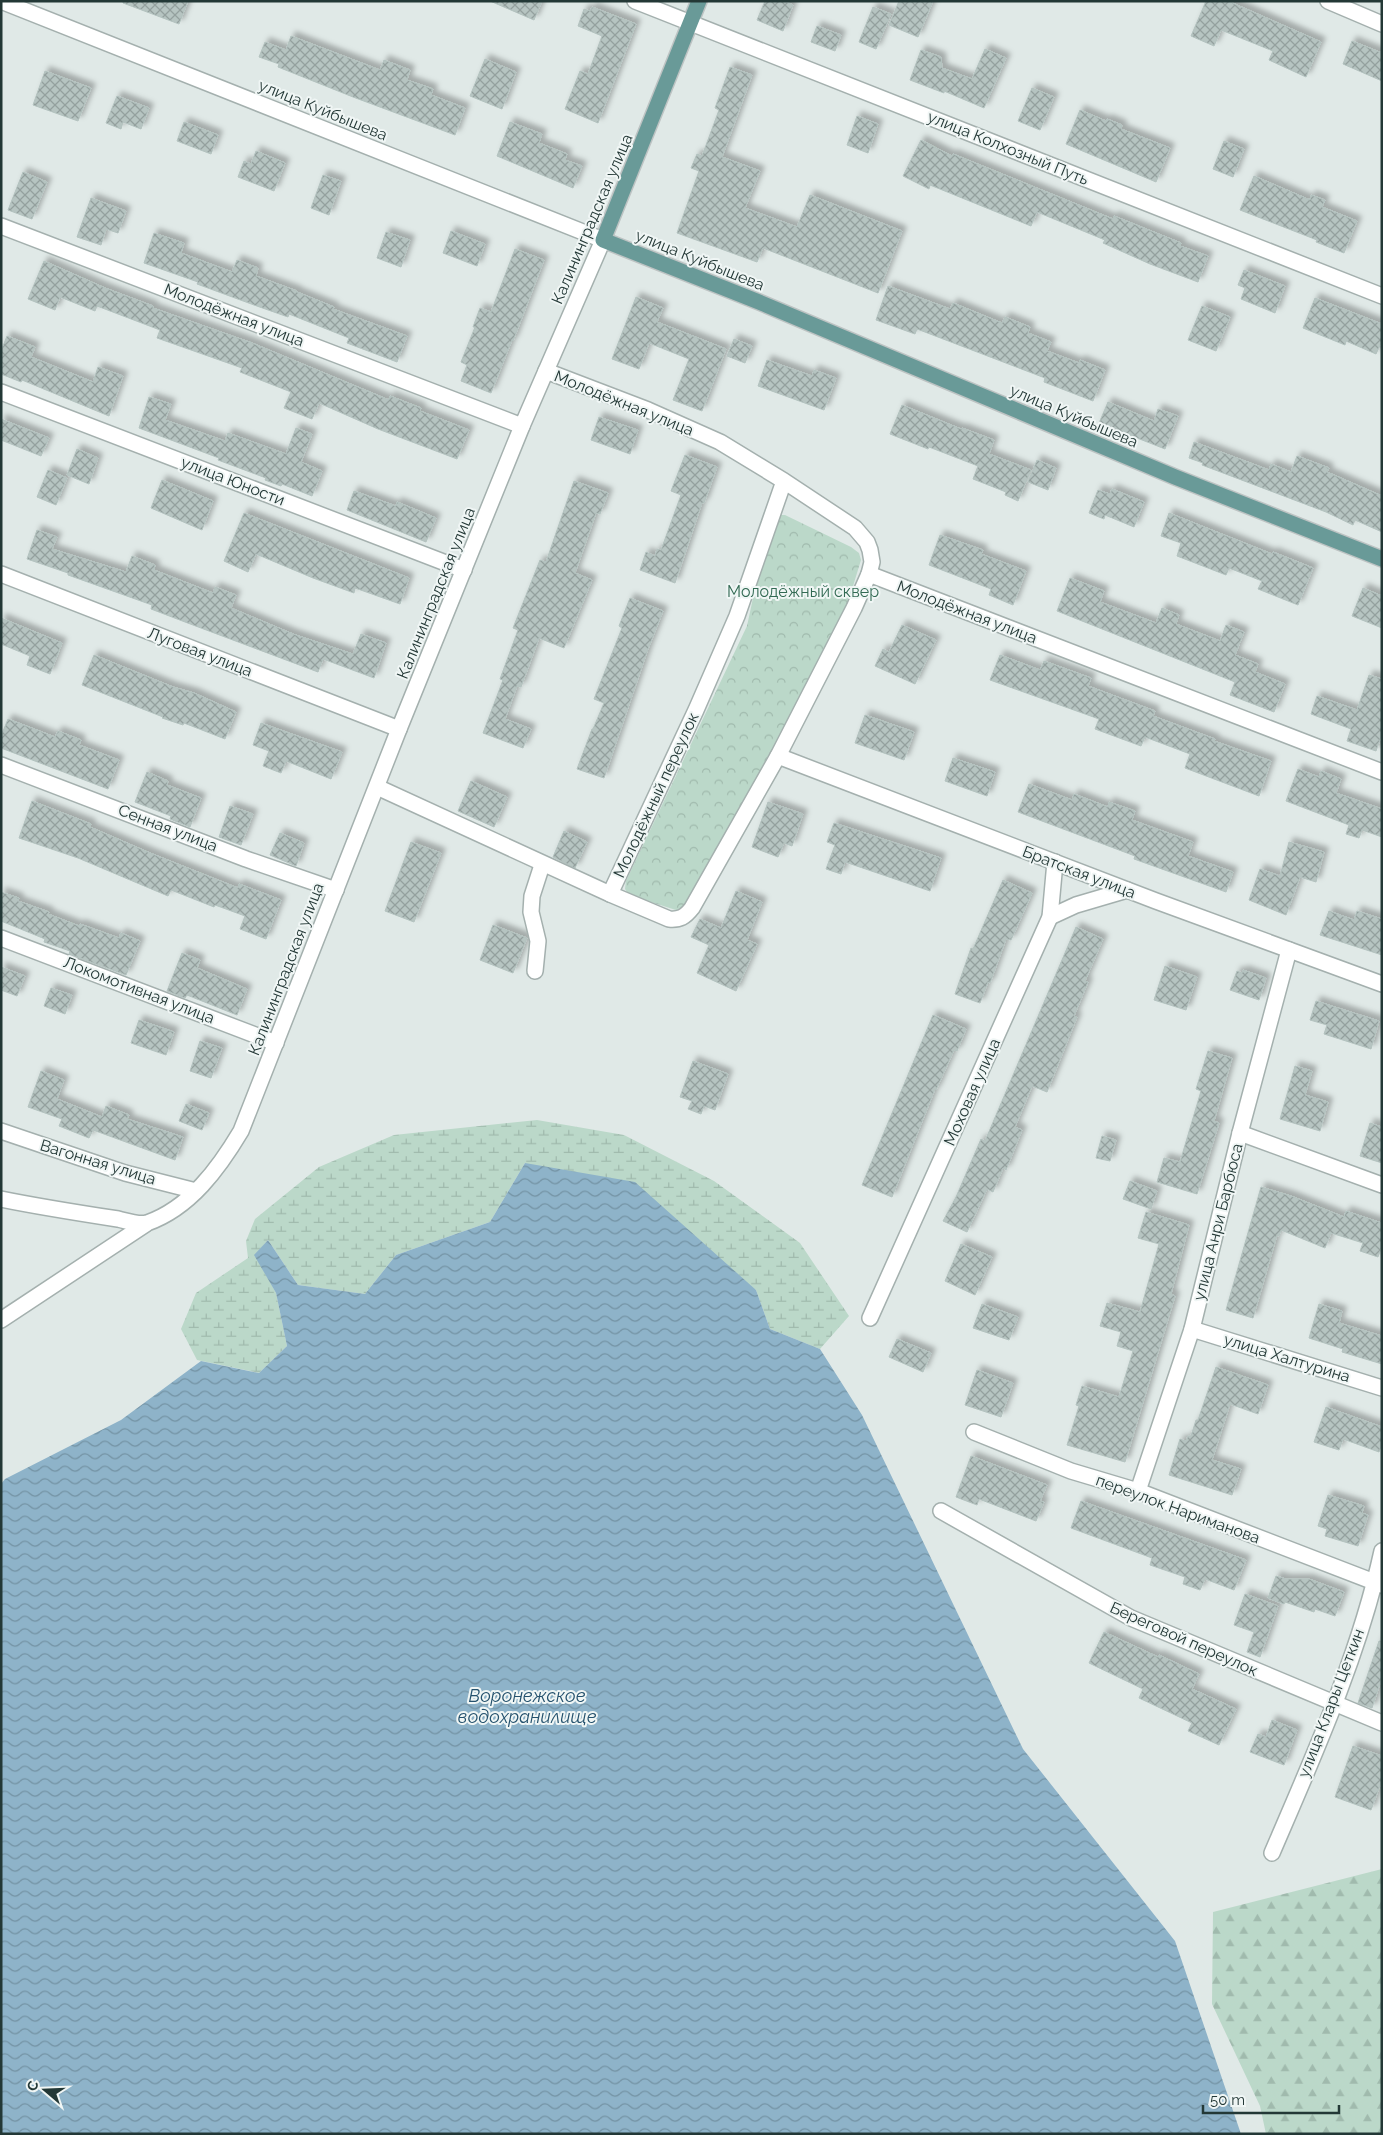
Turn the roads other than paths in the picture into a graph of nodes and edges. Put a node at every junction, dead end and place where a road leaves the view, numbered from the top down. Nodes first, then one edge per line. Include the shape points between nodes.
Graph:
1 (1, 1) edge
2 (635, 1) edge
3 (699, 1) edge
4 (1328, 1) edge
5 (690, 23) junction
6 (1382, 24) edge
7 (1, 226) edge
8 (603, 240) junction
9 (1382, 296) edge
10 (546, 371) junction
11 (1, 392) edge
12 (522, 426) junction
13 (784, 481) junction
14 (1382, 559) edge
15 (464, 570) junction
16 (1, 574) edge
17 (869, 574) junction
18 (399, 729) junction
19 (778, 756) junction
20 (1, 765) edge
21 (1382, 772) edge
22 (377, 787) junction
23 (1055, 862) junction
24 (542, 865) junction
25 (336, 890) junction
26 (1127, 890) junction
27 (610, 894) junction
28 (1050, 917) junction
29 (1, 938) edge
30 (1289, 950) junction
31 (535, 971) dead end
32 (1382, 984) edge
33 (276, 1043) junction
34 (1, 1131) edge
35 (1240, 1133) junction
36 (1382, 1185) edge
37 (196, 1191) junction
38 (1, 1199) edge
39 (146, 1224) junction
40 (870, 1318) dead end
41 (1, 1320) edge
42 (1192, 1329) junction
43 (1382, 1388) edge
44 (974, 1432) dead end
45 (1138, 1492) junction
46 (940, 1511) dead end
47 (1382, 1551) edge
48 (1378, 1584) edge
49 (1335, 1704) junction
50 (1382, 1723) edge
51 (1272, 1853) dead end

1 - 8 street, улица Куйбышева
2 - 5 street, улица Колхозный Путь
3 - 5 main road, Калининградская улица
4 - 6 street
5 - 8 main road, Калининградская улица
5 - 9 street, улица Колхозный Путь
7 - 12 street, Молодёжная улица
8 - 10 street, Калининградская улица
8 - 14 main road, улица Куйбышева via 1175,477
10 - 12 street, Калининградская улица
10 - 13 street, Молодёжная улица via 720,442
11 - 15 street, улица Юности
12 - 15 street, Калининградская улица
13 - 17 street, Молодёжная улица via 855,528 870,550
13 - 27 street, Молодёжный переулок via 736,616
15 - 18 street, Калининградская улица
16 - 18 street, Луговая улица
17 - 19 street, Молодёжный переулок
17 - 21 street, Молодёжная улица
18 - 22 street, Калининградская улица
19 - 23 street, Братская улица
19 - 27 street, Молодёжный переулок via 686,916 668,919
20 - 25 street, Сенная улица
22 - 24 street
22 - 25 street, Калининградская улица
23 - 26 street, Братская улица
23 - 28 street, Моховая улица
24 - 27 street
24 - 31 street via 532,896 538,941
25 - 33 street, Калининградская улица
26 - 28 street via 1076,905
26 - 30 street, Братская улица
28 - 40 street, Моховая улица
29 - 33 street, Локомотивная улица
30 - 32 street, Братская улица
30 - 35 street, улица Анри Барбюса
33 - 37 street, Калининградская улица via 241,1131 224,1160
34 - 37 street, Вагонная улица via 125,1173
35 - 36 street
35 - 42 street, улица Анри Барбюса
37 - 39 street, Калининградская улица via 176,1208
38 - 39 street
39 - 41 street, Калининградская улица
42 - 43 street, улица Халтурина
42 - 45 street, улица Анри Барбюса
44 - 45 street, переулок Нариманова via 1071,1471
45 - 48 street, переулок Нариманова
46 - 49 street, Береговой переулок via 1131,1618
47 - 48 street, улица Клары Цеткин
48 - 49 street, улица Клары Цеткин
49 - 50 street, Береговой переулок
49 - 51 street, улица Клары Цеткин

